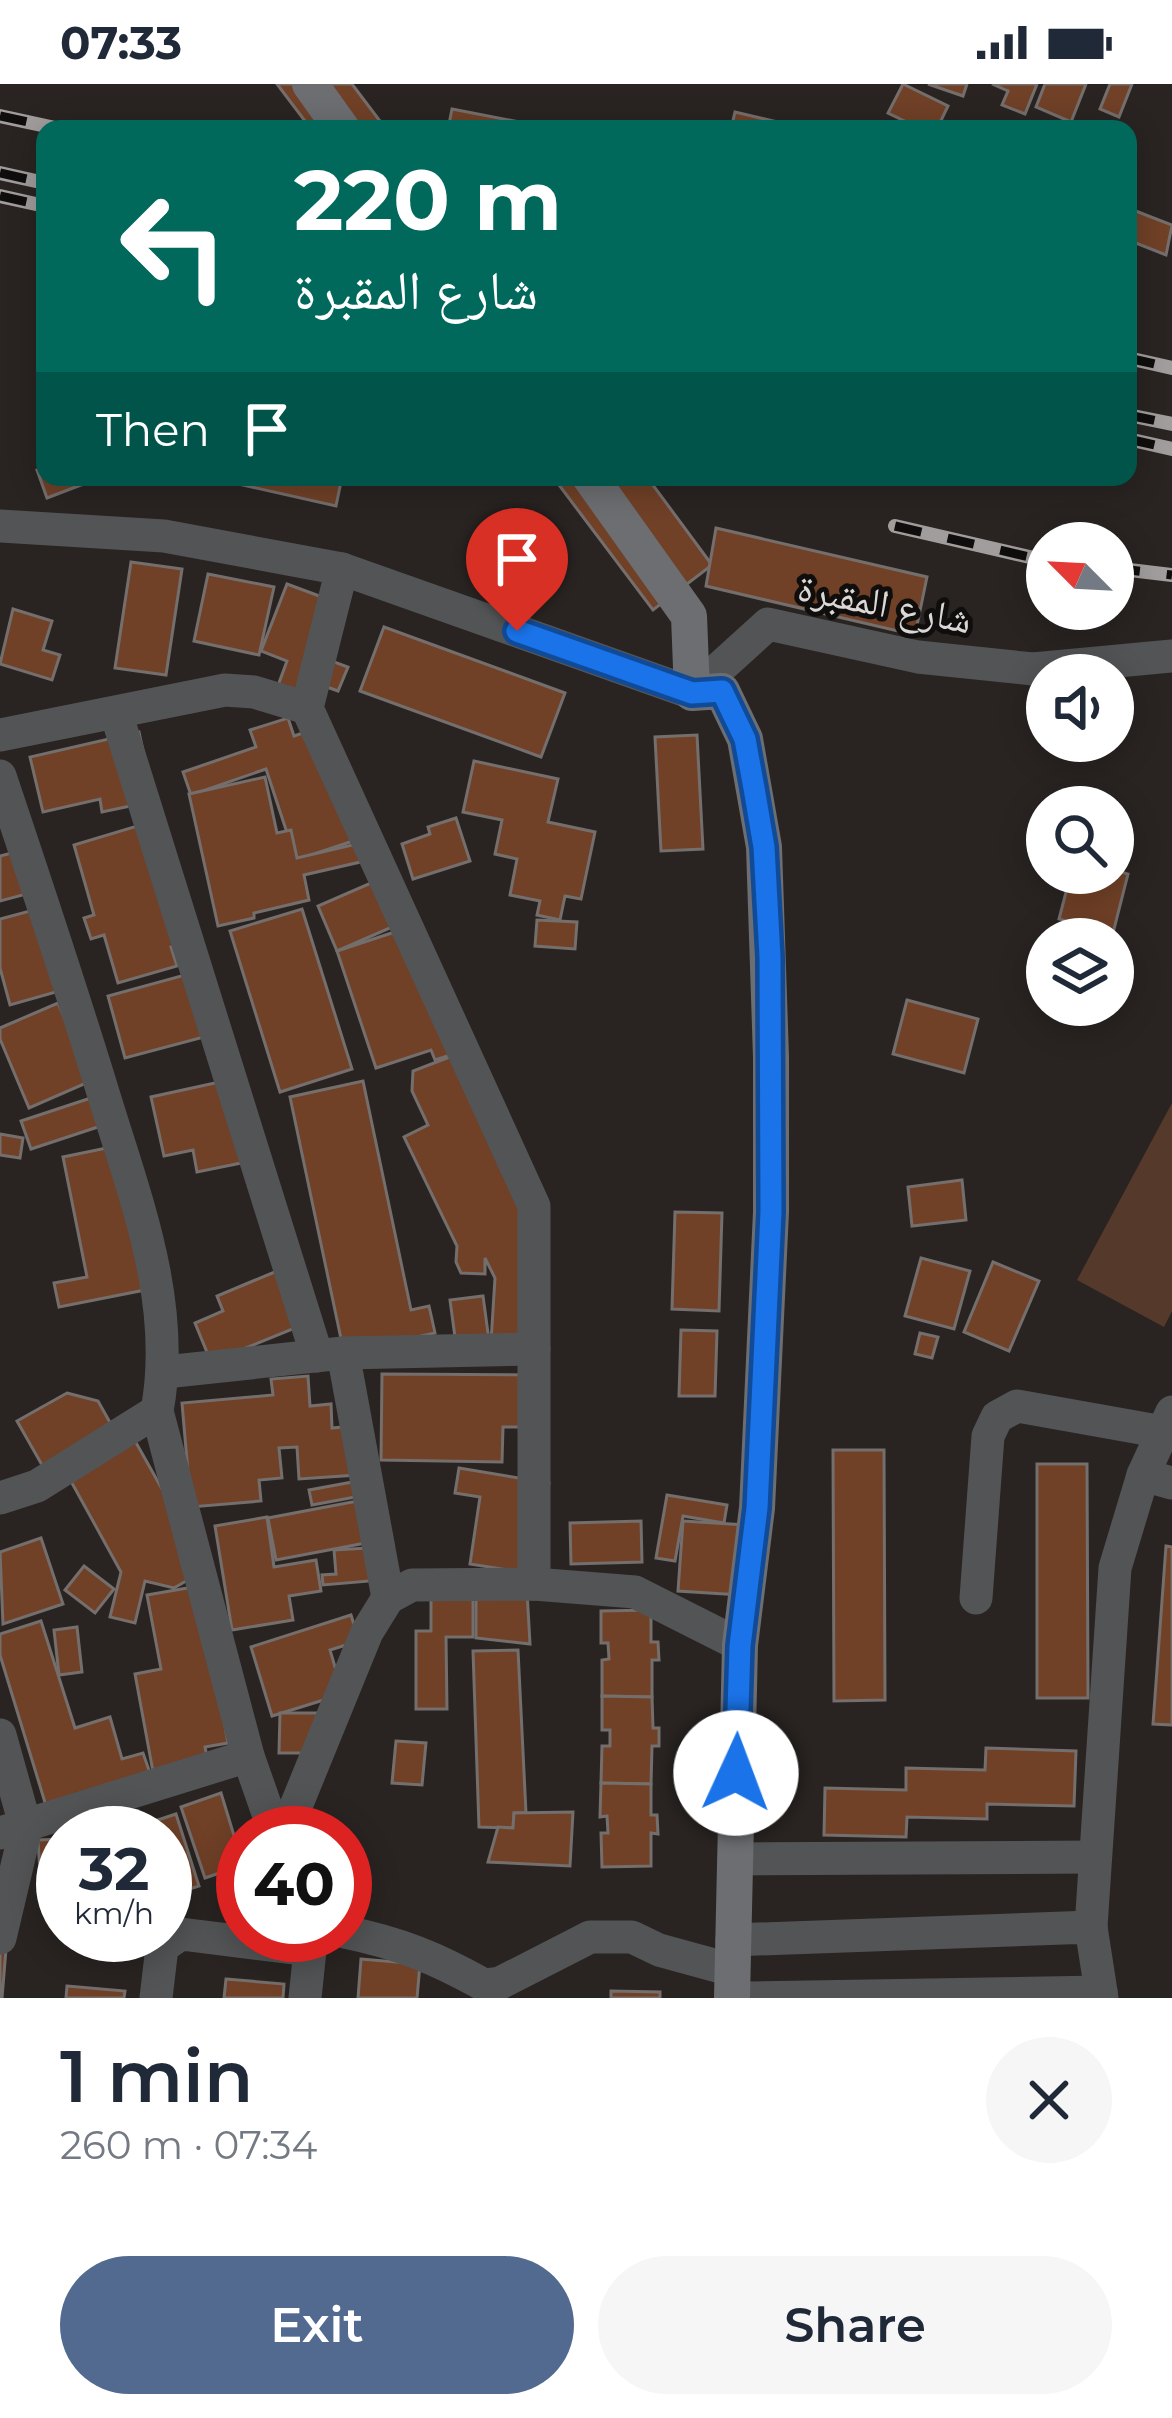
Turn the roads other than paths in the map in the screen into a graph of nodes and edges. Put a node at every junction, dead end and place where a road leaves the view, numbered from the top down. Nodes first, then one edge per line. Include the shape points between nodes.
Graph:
1 (310, 84) edge
2 (336, 120) edge
3 (596, 486) edge
4 (0, 526) edge
5 (342, 569) junction
6 (1172, 656) edge
7 (692, 693) junction
8 (308, 708) junction
9 (116, 712) junction
10 (0, 735) edge
11 (0, 776) edge
12 (534, 1348) junction
13 (330, 1354) junction
14 (164, 1372) junction
15 (157, 1411) junction
16 (1168, 1422) edge
17 (1158, 1479) edge
18 (0, 1498) edge
19 (534, 1584) junction
20 (388, 1598) junction
21 (976, 1598) dead end
22 (740, 1646) junction
23 (0, 1735) edge
24 (248, 1756) junction
25 (266, 1806) edge
26 (296, 1806) edge
27 (13, 1831) edge
28 (1095, 1857) junction
29 (734, 1858) junction
30 (1090, 1927) junction
31 (216, 1936) edge
32 (0, 1938) edge
33 (372, 1938) edge
34 (306, 1962) edge
35 (736, 1977) edge
36 (1101, 1995) edge
37 (155, 1998) edge
38 (305, 1998) edge

1 - 2 street
3 - 7 street via 689,616
4 - 5 street via 164,536
5 - 7 street
5 - 8 street
6 - 7 street, شارع المقبرة via 1033,669 918,657 768,623
7 - 22 street via 722,691 745,739 764,847 770,957 771,1212 757,1508
8 - 9 street via 225,691
8 - 12 street via 534,1206
9 - 10 street
9 - 13 street
11 - 14 street via 140,1216 163,1314
12 - 13 street
12 - 19 street
13 - 14 street
13 - 20 street
14 - 15 street
15 - 18 street via 37,1486
15 - 24 street
16 - 17 street
16 - 21 street via 1017,1406 997,1417 988,1436
17 - 28 street via 1115,1568
19 - 20 street via 412,1585
19 - 22 street via 635,1592
20 - 26 street
22 - 29 street
23 - 27 street
24 - 25 street
24 - 27 street
27 - 32 street
28 - 29 street
28 - 30 street
29 - 35 street
30 - 35 street
30 - 36 street
31 - 37 street via 181,1934 162,1947
33 - 35 street via 484,1985 590,1936 632,1936
34 - 38 street
35 - 36 street

